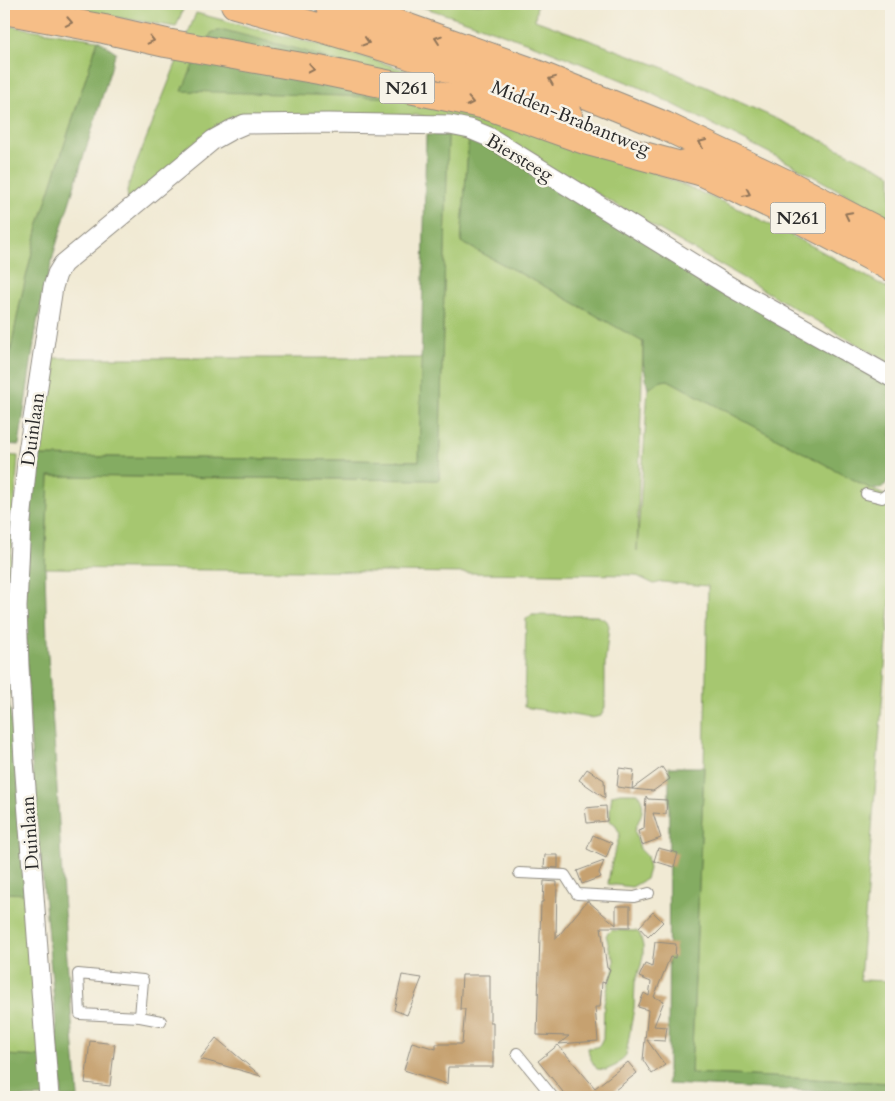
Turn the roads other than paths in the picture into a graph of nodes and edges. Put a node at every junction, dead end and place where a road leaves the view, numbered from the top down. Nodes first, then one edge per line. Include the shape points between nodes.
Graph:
1 (235, 4) edge
2 (329, 4) edge
3 (4, 10) edge
4 (703, 172) junction
5 (125, 212) joint
6 (891, 238) edge
7 (891, 267) edge
8 (891, 378) edge
9 (891, 491) edge
10 (866, 494) dead end
11 (518, 873) dead end
12 (649, 892) dead end
13 (140, 1017) junction
14 (161, 1021) dead end
15 (517, 1053) dead end
16 (49, 1097) edge
17 (553, 1097) edge

1 -> 4 highway, Midden-Brabantweg / N261 via 475,78
6 -> 2 highway, Midden-Brabantweg / N261 via 793,187 657,123 526,70 397,24
3 -> 4 highway, N261 via 486,105 588,141
4 -> 7 highway, Midden-Brabantweg / N261
5 - 8 street, Biersteeg via 213,140 245,124 430,124 470,129 489,137 729,286
5 - 16 street, Duinlaan via 63,264 57,274 28,452 21,522 17,607 19,666
9 - 10 lane via 882,498
11 - 12 lane via 565,875 577,894 634,897
13 - 13 lane via 143,980 78,974 80,1014
13 - 14 lane
15 - 17 lane

